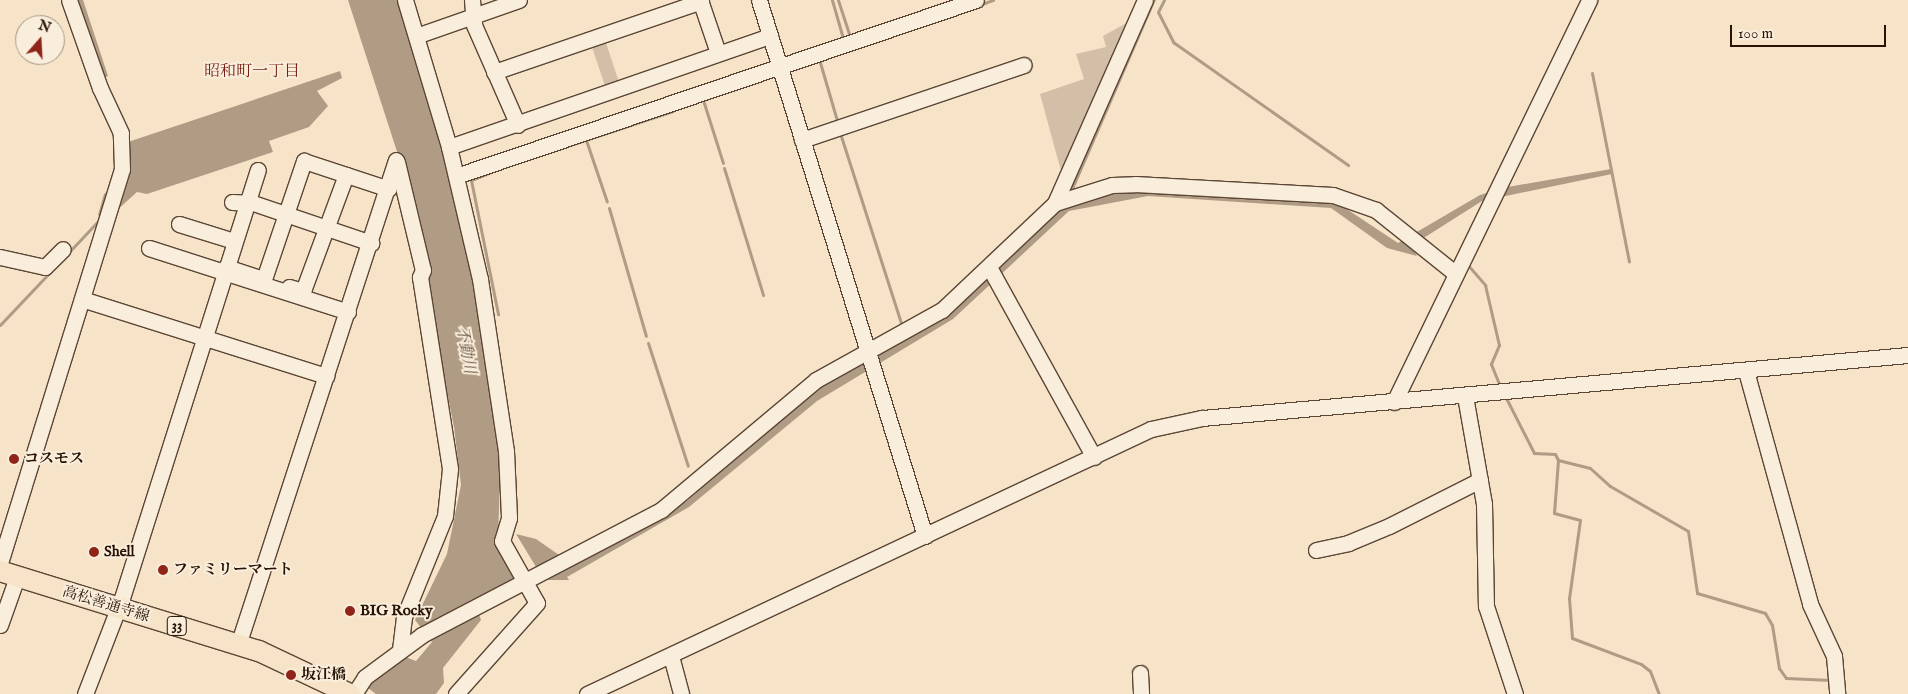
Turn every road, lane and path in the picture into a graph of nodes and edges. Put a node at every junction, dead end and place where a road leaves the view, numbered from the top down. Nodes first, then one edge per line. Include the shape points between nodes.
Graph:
1 (69, 0) edge
2 (405, 0) edge
3 (519, 0) edge
4 (700, 0) edge
5 (759, 0) edge
6 (976, 0) edge
7 (1145, 0) edge
8 (1589, 0) edge
9 (473, 8) edge
10 (416, 36) junction
11 (770, 36) junction
12 (718, 53) junction
13 (1024, 65) dead end
14 (780, 68) junction
15 (494, 72) junction
16 (518, 125) junction
17 (802, 140) junction
18 (449, 147) junction
19 (258, 170) dead end
20 (346, 175) junction
21 (456, 176) junction
22 (389, 189) junction
23 (1062, 201) junction
24 (239, 203) junction
25 (286, 214) junction
26 (179, 224) dead end
27 (327, 228) junction
28 (234, 241) junction
29 (371, 242) junction
30 (149, 248) dead end
31 (63, 249) dead end
32 (0, 257) edge
33 (225, 270) junction
34 (994, 272) junction
35 (1456, 274) junction
36 (264, 279) junction
37 (85, 300) junction
38 (348, 312) junction
39 (203, 337) junction
40 (1908, 355) edge
41 (869, 361) junction
42 (1746, 371) junction
43 (326, 376) junction
44 (1465, 396) junction
45 (1394, 402) junction
46 (1094, 457) junction
47 (1480, 480) junction
48 (925, 536) junction
49 (1316, 550) dead end
50 (0, 563) edge
51 (8, 574) edge
52 (530, 582) junction
53 (118, 608) junction
54 (0, 625) edge
55 (238, 646) junction
56 (400, 650) junction
57 (671, 656) junction
58 (1140, 673) dead end
59 (85, 694) edge
60 (350, 694) edge
61 (354, 694) edge
62 (456, 694) edge
63 (587, 694) edge
64 (680, 694) edge
65 (1141, 694) edge
66 (1515, 694) edge
67 (1837, 694) edge

1 - 37 street via 100,88 121,133 119,185
2 - 10 street
3 - 9 street
4 - 12 street
4 - 15 street
5 - 11 street
6 - 14 street
7 - 23 street
8 - 35 street
9 - 10 street
9 - 15 street
10 - 18 street
11 - 12 street
11 - 14 street
12 - 16 street
13 - 17 street
14 - 17 street
14 - 21 street
15 - 16 street
16 - 18 street
17 - 41 street
18 - 21 street
19 - 24 street
20 - 22 street
20 - 25 street via 304,161
20 - 27 street
21 - 52 street via 480,280 506,451 508,518 502,541
22 - 29 street
22 - 56 street via 396,160 423,270 420,277 450,469 445,516 404,617
23 - 34 street
23 - 35 street via 1136,184 1333,195 1376,210
24 - 25 street
24 - 28 street
25 - 27 street
25 - 36 street
26 - 28 street
27 - 29 street
27 - 36 street via 303,291
28 - 33 street
29 - 38 street
30 - 33 street
31 - 32 street via 45,267
33 - 36 street
33 - 38 street
33 - 39 street
34 - 41 street
34 - 46 street via 1040,366
35 - 45 street
37 - 39 street
37 - 50 street
38 - 43 street
39 - 43 street
39 - 53 street
40 - 42 street
41 - 48 street
41 - 52 street via 791,398 682,496
42 - 44 street
42 - 67 street via 1810,604 1834,656
43 - 55 street
44 - 45 street
44 - 47 street
45 - 46 street via 1202,418 1151,429
46 - 48 street
47 - 49 street via 1389,526 1348,543
47 - 66 street via 1486,606
48 - 57 street
51 - 53 main road, 高松善通寺線 / 33
51 - 54 street
52 - 56 street via 422,635
52 - 62 street via 537,603
53 - 55 main road, 高松善通寺線 / 33
53 - 59 street
55 - 60 main road, 高松善通寺線 / 33 via 293,665
56 - 61 street via 365,677
57 - 63 street
57 - 64 street
58 - 65 street

